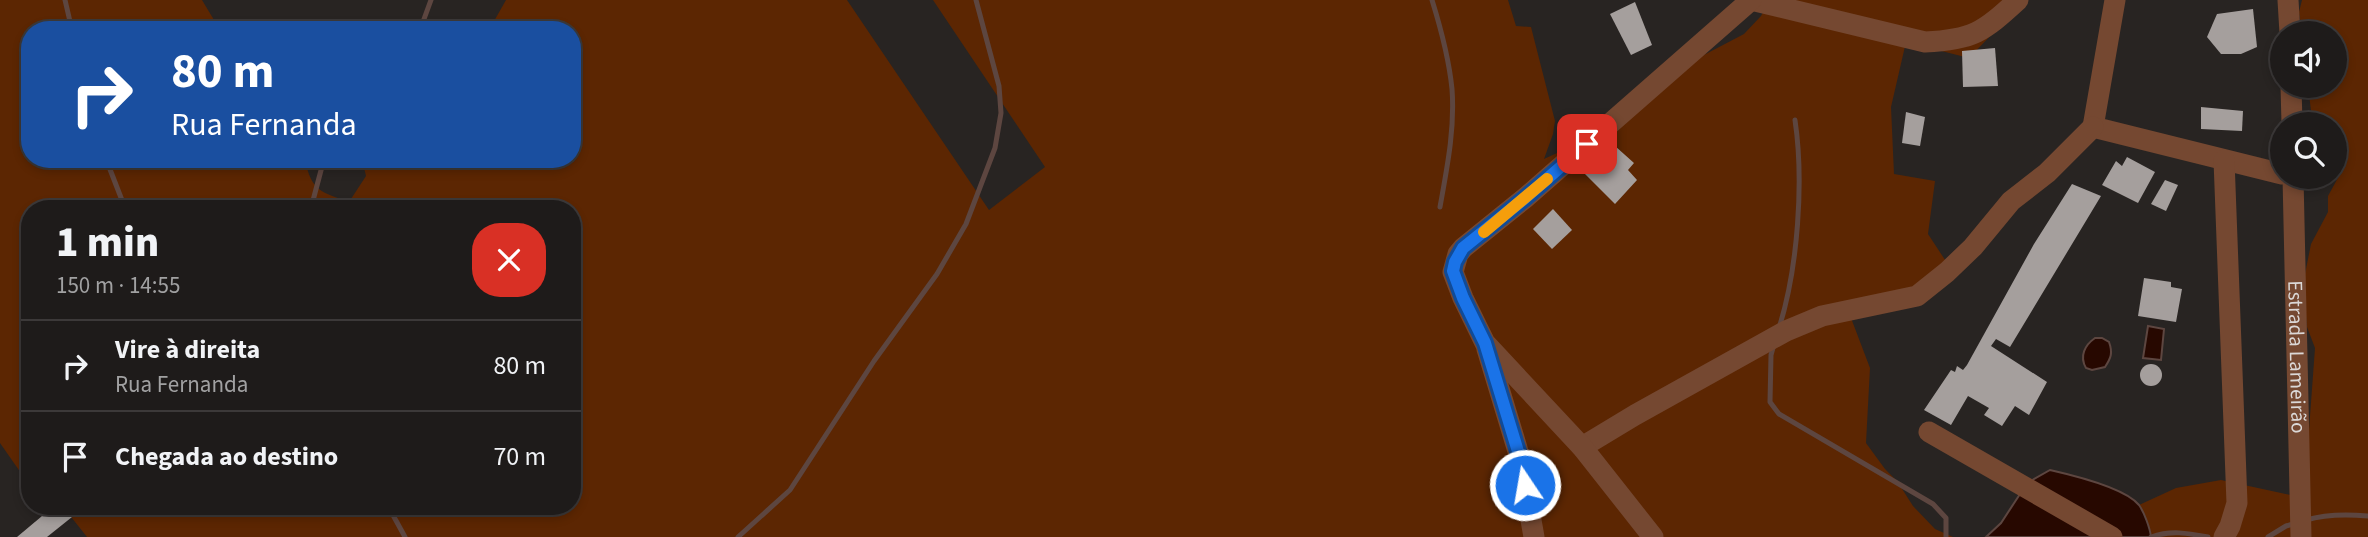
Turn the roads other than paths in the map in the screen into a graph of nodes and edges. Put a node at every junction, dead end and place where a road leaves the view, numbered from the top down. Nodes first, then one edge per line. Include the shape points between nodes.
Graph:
1 (1751, 0) edge
2 (2018, 0) edge
3 (2115, 0) edge
4 (2288, 0) edge
5 (2289, 21) edge
6 (2093, 127) junction
7 (2224, 160) junction
8 (2270, 171) edge
9 (2293, 189) edge
10 (1485, 343) junction
11 (1929, 432) dead end
12 (1582, 447) junction
13 (1534, 537) edge
14 (1653, 537) edge
15 (2112, 537) edge
16 (2224, 537) edge
17 (2301, 537) edge

1 - 2 street via 1925,42 1977,34
1 - 10 street via 1463,248 1453,271
3 - 6 street
4 - 5 street
6 - 7 street
6 - 12 street via 1917,296 1822,316 1786,331
7 - 8 street
7 - 16 street via 2237,503
9 - 17 street, Estrada Lameirão
10 - 12 street
10 - 13 street via 1520,458
11 - 15 street
12 - 14 street

